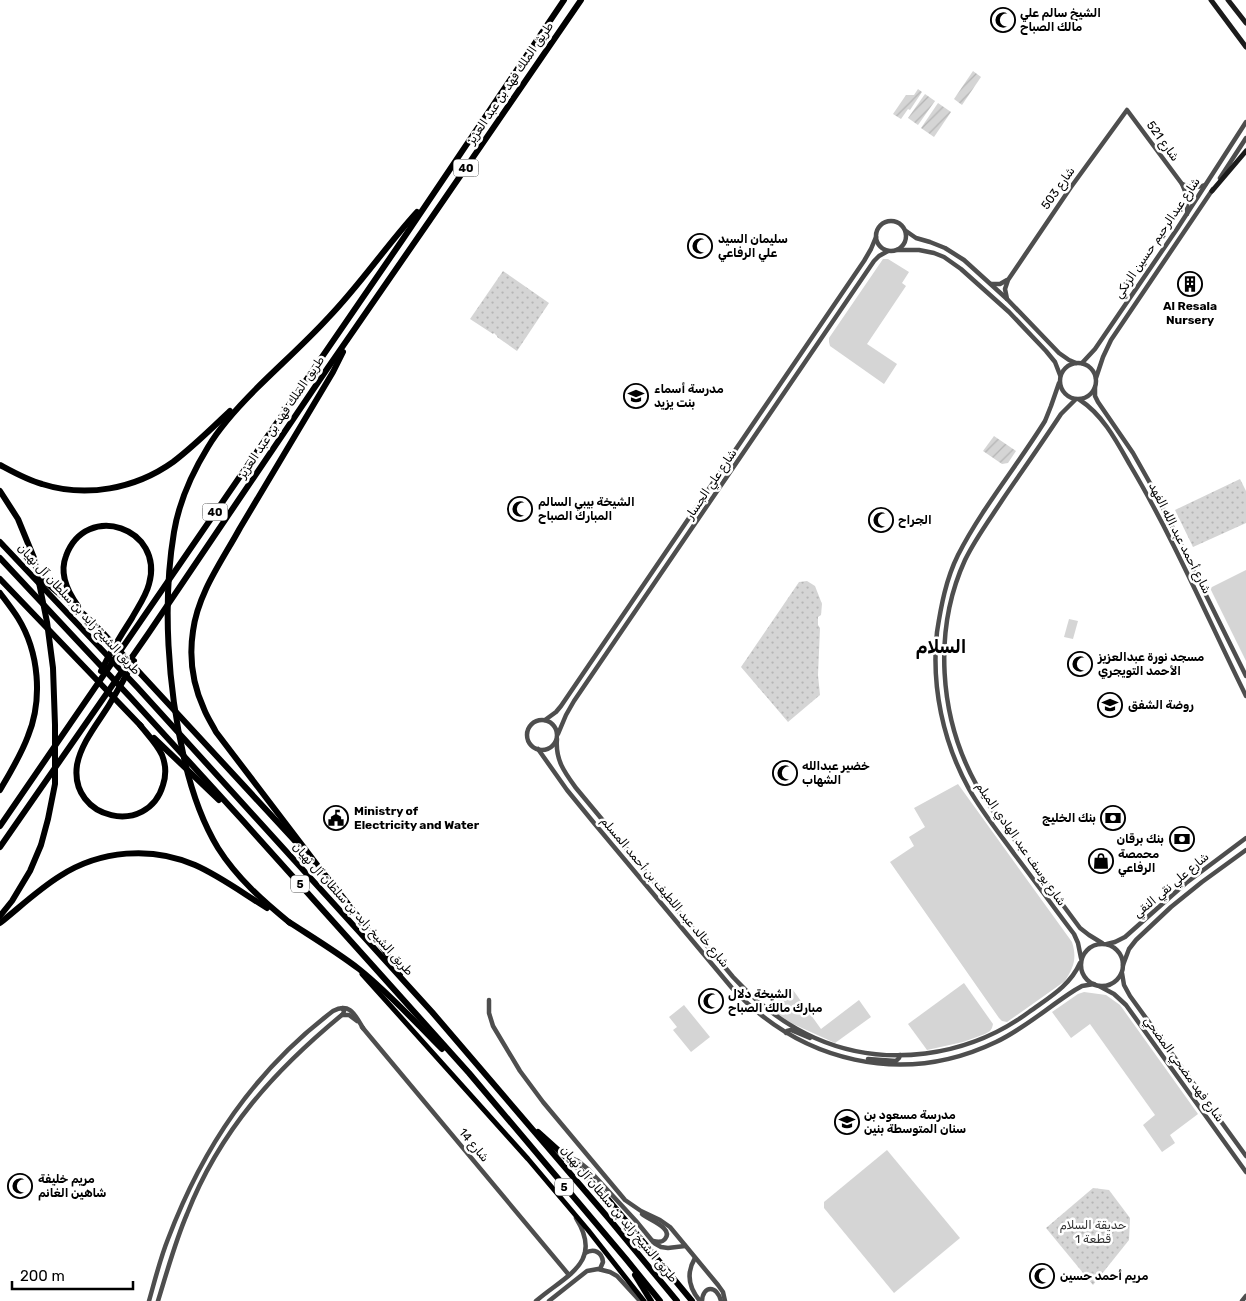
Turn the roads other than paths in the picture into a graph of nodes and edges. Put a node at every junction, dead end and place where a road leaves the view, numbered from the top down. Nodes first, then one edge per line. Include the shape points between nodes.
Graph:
1 (564, 0) edge
2 (581, 0) edge
3 (1211, 0) edge
4 (1228, 0) edge
5 (1238, 12) junction
6 (1246, 17) edge
7 (1246, 23) edge
8 (1246, 47) edge
9 (1127, 110) joint
10 (1246, 122) edge
11 (1246, 138) edge
12 (1246, 151) edge
13 (1182, 184) junction
14 (1206, 184) junction
15 (1212, 190) junction
16 (430, 198) junction
17 (1187, 214) junction
18 (906, 231) junction
19 (876, 237) junction
20 (897, 250) junction
21 (888, 251) junction
22 (1008, 280) junction
23 (991, 284) junction
24 (1007, 299) junction
25 (1117, 315) junction
26 (1124, 320) junction
27 (351, 335) junction
28 (1079, 363) junction
29 (278, 368) junction
30 (790, 370) junction
31 (797, 375) junction
32 (1060, 375) junction
33 (1096, 378) junction
34 (1059, 383) junction
35 (779, 386) junction
36 (1095, 387) junction
37 (786, 391) junction
38 (1078, 400) junction
39 (0, 465) edge
40 (0, 491) edge
41 (3, 544) edge
42 (672, 544) junction
43 (678, 549) junction
44 (667, 550) junction
45 (958, 555) junction
46 (674, 556) junction
47 (0, 558) edge
48 (966, 559) junction
49 (955, 562) junction
50 (963, 566) junction
51 (0, 579) edge
52 (0, 593) edge
53 (1209, 599) junction
54 (1201, 603) junction
55 (1212, 607) junction
56 (1205, 610) junction
57 (87, 616) junction
58 (148, 634) junction
59 (582, 675) junction
60 (1246, 676) edge
61 (588, 681) junction
62 (89, 695) junction
63 (1246, 696) edge
64 (545, 720) junction
65 (140, 724) junction
66 (557, 737) junction
67 (538, 749) junction
68 (951, 750) junction
69 (566, 774) junction
70 (559, 778) junction
71 (976, 784) junction
72 (0, 790) edge
73 (980, 791) junction
74 (972, 794) junction
75 (244, 822) junction
76 (0, 826) edge
77 (1246, 838) edge
78 (0, 847) edge
79 (1246, 850) edge
80 (318, 866) junction
81 (656, 884) junction
82 (649, 889) junction
83 (662, 891) junction
84 (655, 896) junction
85 (0, 916) edge
86 (1143, 920) junction
87 (0, 923) edge
88 (290, 923) junction
89 (1148, 928) junction
90 (1104, 943) junction
91 (1081, 960) junction
92 (1124, 965) junction
93 (359, 970) junction
94 (1122, 973) junction
95 (1096, 985) junction
96 (408, 986) junction
97 (1052, 995) junction
98 (489, 1000) dead end
99 (1057, 1002) junction
100 (342, 1008) junction
101 (1140, 1010) junction
102 (1132, 1014) junction
103 (341, 1016) junction
104 (363, 1028) junction
105 (310, 1030) junction
106 (786, 1033) junction
107 (316, 1036) junction
108 (816, 1039) junction
109 (900, 1056) junction
110 (852, 1059) junction
111 (468, 1073) junction
112 (524, 1119) junction
113 (221, 1131) junction
114 (228, 1136) junction
115 (565, 1156) junction
116 (1246, 1156) edge
117 (204, 1159) junction
118 (211, 1164) junction
119 (1246, 1172) edge
120 (635, 1208) junction
121 (570, 1209) junction
122 (652, 1241) junction
123 (685, 1246) junction
124 (585, 1253) junction
125 (695, 1258) junction
126 (626, 1259) junction
127 (600, 1269) junction
128 (569, 1274) junction
129 (1246, 1296) edge
130 (149, 1301) edge
131 (158, 1301) edge
132 (536, 1301) edge
133 (549, 1301) edge
134 (642, 1301) edge
135 (651, 1301) edge
136 (660, 1301) edge
137 (676, 1301) edge
138 (692, 1301) edge
139 (701, 1301) edge
140 (721, 1301) edge
141 (725, 1301) edge
142 (1242, 1301) edge

1 - 16 highway, طريق الملك فهد بن عبد العزيز / 40
2 - 27 highway, طريق الملك فهد بن عبد العزيز / 40
3 - 8 main road
4 - 5 main road
5 - 6 main road
5 - 7 main road
9 - 13 street, شارع 521
9 - 22 street, شارع 503
10 - 14 street, شارع عبدالرحيم حسين الزنكي
11 - 15 street, شارع عبدالرحيم حسين الزنكي
12 - 15 main road
13 - 14 street via 1195,188
13 - 17 street, شارع 521 via 1187,196
14 - 17 street, شارع عبدالرحيم حسين الزنكي
15 - 26 street, شارع عبدالرحيم حسين الزنكي
16 - 29 highway via 330,316
16 - 62 highway, طريق الملك فهد بن عبد العزيز / 40
17 - 25 street, شارع عبدالرحيم حسين الزنكي
18 - 19 street via 901,224 889,220 880,225
18 - 20 street via 906,240
18 - 23 street via 952,252
19 - 21 street via 880,246
19 - 30 street, شارع علي الجسار via 868,255
20 - 21 street
20 - 32 street via 934,253 961,269 1040,344 1055,362
21 - 31 street, شارع علي الجسار via 874,261
22 - 23 street
22 - 24 street via 1005,289
23 - 24 street
24 - 28 street via 1059,353
25 - 26 street
25 - 28 street, شارع عبدالرحيم حسين الزنكي via 1092,353
26 - 33 street, شارع عبدالرحيم حسين الزنكي via 1108,346
27 - 58 highway, طريق الملك فهد بن عبد العزيز / 40
27 - 80 highway via 333,372 211,579 196,613 191,648 196,686 216,732
28 - 32 street via 1066,367
28 - 33 street via 1093,370
29 - 39 highway via 173,462 137,481 97,490 69,490 25,478
29 - 88 highway via 216,434 184,494 174,532 168,622 171,681 180,740 195,798 209,831 232,868 250,889
30 - 31 street
30 - 35 street, شارع علي الجسار
31 - 37 street, شارع علي الجسار
32 - 34 street
33 - 36 street
34 - 38 street via 1068,397
34 - 45 street, شارع يوسف عبد الهادي الميلم via 1045,421
35 - 37 street
35 - 42 street, شارع علي الجسار
36 - 38 street via 1088,397
36 - 53 street, شارع أحمد عبد الله الفهد via 1096,399 1149,480
37 - 43 street, شارع علي الجسار
38 - 48 street, شارع يوسف عبد الهادي الميلم via 1061,414
38 - 54 street, شارع أحمد عبد الله الفهد via 1097,415 1121,450 1159,517
40 - 85 highway via 18,519 39,578 53,668 55,784 41,846 30,872
41 - 57 highway
41 - 96 highway, طريق الشيخ زايد بن سلطان آل نهيان / 5
42 - 43 street
42 - 44 street, شارع علي الجسار
43 - 46 street, شارع علي الجسار
44 - 46 street
44 - 59 street, شارع علي الجسار
45 - 48 street
45 - 49 street, شارع يوسف عبد الهادي الميلم
46 - 61 street, شارع علي الجسار
47 - 75 highway, طريق الشيخ زايد بن سلطان آل نهيان / 5
48 - 50 street, شارع يوسف عبد الهادي الميلم
49 - 50 street
49 - 68 street, شارع يوسف عبد الهادي الميلم via 942,605 936,650 939,699
50 - 71 street, شارع يوسف عبد الهادي الميلم via 948,618 945,674 955,732
51 - 65 highway
52 - 72 highway via 18,618 28,640 37,680 29,735
53 - 54 street
53 - 55 street, شارع أحمد عبد الله الفهد
54 - 56 street, شارع أحمد عبد الله الفهد
55 - 56 street
55 - 60 street, شارع أحمد عبد الله الفهد
56 - 63 street, شارع أحمد عبد الله الفهد
57 - 62 highway via 65,583 64,561 74,540 84,532 101,526 119,527 146,548 151,561 151,577 144,598
57 - 80 highway
58 - 65 highway via 78,760 78,785 82,794 105,814 120,817 139,813 153,804 161,791 165,778 163,759
58 - 78 highway, طريق الملك فهد بن عبد العزيز / 40
59 - 61 street
59 - 64 street, شارع علي الجسار via 558,709
61 - 66 street, شارع علي الجسار
62 - 76 highway, طريق الملك فهد بن عبد العزيز / 40
64 - 66 street via 555,726
64 - 67 street via 533,722 528,731 528,740
65 - 75 highway
66 - 67 street via 551,747
66 - 69 street, شارع خالد عبد اللطيف بن أحمد المسلم via 558,756
67 - 70 street, شارع خالد عبد اللطيف بن أحمد المسلم
68 - 71 street via 969,785
68 - 74 street, شارع يوسف عبد الهادي الميلم
69 - 70 street
69 - 81 street, شارع خالد عبد اللطيف بن أحمد المسلم
70 - 82 street, شارع خالد عبد اللطيف بن أحمد المسلم
71 - 73 street, شارع يوسف عبد الهادي الميلم
73 - 74 street
73 - 90 street, شارع يوسف عبد الهادي الميلم via 1080,928
74 - 91 street, شارع يوسف عبد الهادي الميلم via 1074,934
75 - 111 highway, طريق الشيخ زايد بن سلطان آل نهيان / 5
77 - 86 street, شارع علي نقي النقي
79 - 89 street, شارع علي نقي النقي
80 - 96 highway via 388,954
81 - 82 street
81 - 83 street, شارع خالد عبد اللطيف بن أحمد المسلم
82 - 84 street, شارع خالد عبد اللطيف بن أحمد المسلم
83 - 84 street
83 - 108 street, شارع خالد عبد اللطيف بن أحمد المسلم via 755,1000
84 - 106 street, شارع خالد عبد اللطيف بن أحمد المسلم via 739,996
86 - 89 street
86 - 90 street, شارع علي نقي النقي via 1125,937
87 - 88 highway via 68,871 97,859 129,853 166,856 196,865
88 - 93 highway
89 - 92 street, شارع علي نقي النقي via 1132,944
90 - 91 street via 1092,946
90 - 92 street via 1119,952
91 - 95 street via 1085,978
91 - 97 street, شارع خالد عبد اللطيف بن أحمد المسلم via 1072,978
92 - 94 street
93 - 111 highway
93 - 121 main road
94 - 95 street via 1115,982
94 - 101 street, شارع فهد مضحي المضحي via 1125,989
95 - 99 street, شارع خالد عبد اللطيف بن أحمد المسلم via 1078,988
95 - 102 street, شارع فهد مضحي المضحي via 1118,997
96 - 112 highway, طريق الشيخ زايد بن سلطان آل نهيان / 5
97 - 99 street
97 - 109 street, شارع خالد عبد اللطيف بن أحمد المسلم via 1011,1024 981,1040 937,1052
98 - 120 street via 493,1026 525,1078 616,1190
99 - 110 street, شارع خالد عبد اللطيف بن أحمد المسلم via 1002,1039 959,1056 903,1064
100 - 103 street
100 - 104 street, شارع 14 via 352,1012
100 - 105 street via 333,1011
101 - 102 street
101 - 116 street, شارع فهد مضحي المضحي
102 - 119 street, شارع فهد مضحي المضحي
103 - 104 street, شارع 14 via 350,1016
103 - 107 street
104 - 128 street, شارع 14
105 - 107 street via 316,1031
105 - 113 street via 261,1078
106 - 108 street via 790,1030
106 - 110 street, شارع خالد عبد اللطيف بن أحمد المسلم via 816,1048
107 - 114 street via 267,1085
108 - 109 street, شارع خالد عبد اللطيف بن أحمد المسلم via 852,1050
109 - 110 street via 896,1061
111 - 126 highway, طريق الشيخ زايد بن سلطان آل نهيان / 5
112 - 115 highway, 5
112 - 137 highway, طريق الشيخ زايد بن سلطان آل نهيان / 5
113 - 114 street
113 - 117 street
114 - 118 street
115 - 122 street via 589,1170
115 - 138 highway, 5 via 620,1213
117 - 118 street via 210,1158
117 - 130 street via 167,1241
118 - 131 street via 183,1223
120 - 122 street via 666,1229 664,1240
120 - 123 street via 664,1222
121 - 124 street via 584,1234
121 - 134 main road
122 - 123 street via 664,1248
123 - 125 street
124 - 127 street via 595,1251 601,1255
124 - 128 street via 580,1264
125 - 139 street via 690,1279 693,1292
125 - 141 street via 723,1292
126 - 135 highway
126 - 136 highway, طريق الشيخ زايد بن سلطان آل نهيان / 5
127 - 133 street via 587,1272
127 - 134 street via 617,1276
128 - 132 street
129 - 142 street
139 - 140 street via 703,1294 710,1289 718,1292

